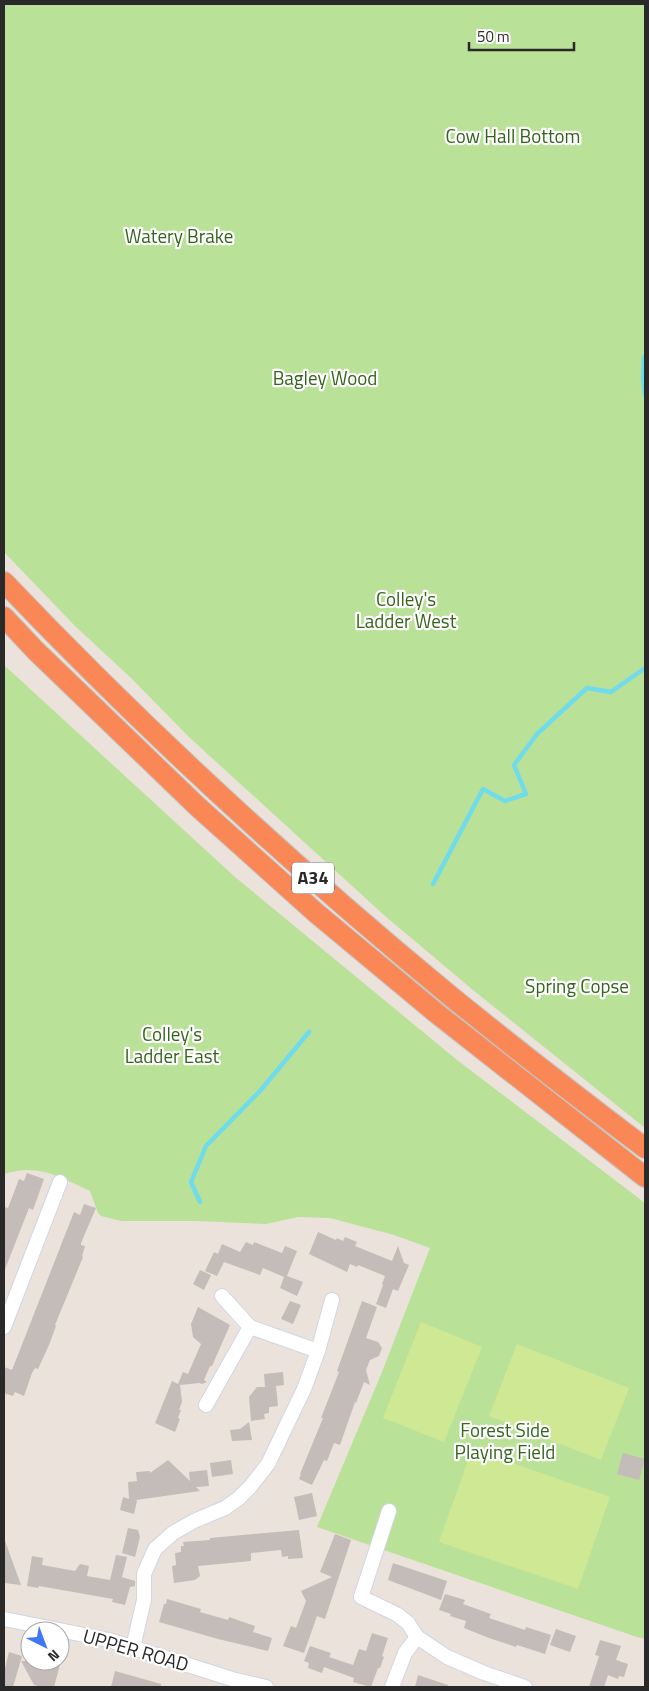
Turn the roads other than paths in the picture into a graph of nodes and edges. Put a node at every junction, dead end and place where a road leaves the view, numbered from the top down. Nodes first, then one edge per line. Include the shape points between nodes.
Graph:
1 (4, 582) edge
2 (4, 617) edge
3 (645, 1148) edge
4 (645, 1177) edge
5 (60, 1182) dead end
6 (222, 1296) dead end
7 (332, 1300) dead end
8 (4, 1327) edge
9 (250, 1327) junction
10 (318, 1351) junction
11 (206, 1405) dead end
12 (389, 1511) dead end
13 (4, 1619) edge
14 (417, 1637) junction
15 (133, 1647) junction
16 (230, 1683) edge
17 (266, 1687) edge
18 (392, 1687) edge
19 (525, 1687) edge

1 - 3 highway, A34 via 214,790 325,889 449,995
2 - 4 highway, A34 via 198,807 315,912 435,1012
5 - 8 street
6 - 9 street
7 - 10 street
9 - 10 street
9 - 11 street
10 - 15 street via 291,1419 268,1464 250,1488 225,1508 172,1533 155,1549 144,1574 144,1600
12 - 14 street via 361,1597 398,1615
13 - 15 street, UPPER ROAD
14 - 18 street via 405,1653
14 - 19 street via 447,1658
15 - 16 street, UPPER ROAD
16 - 17 street, UPPER ROAD

